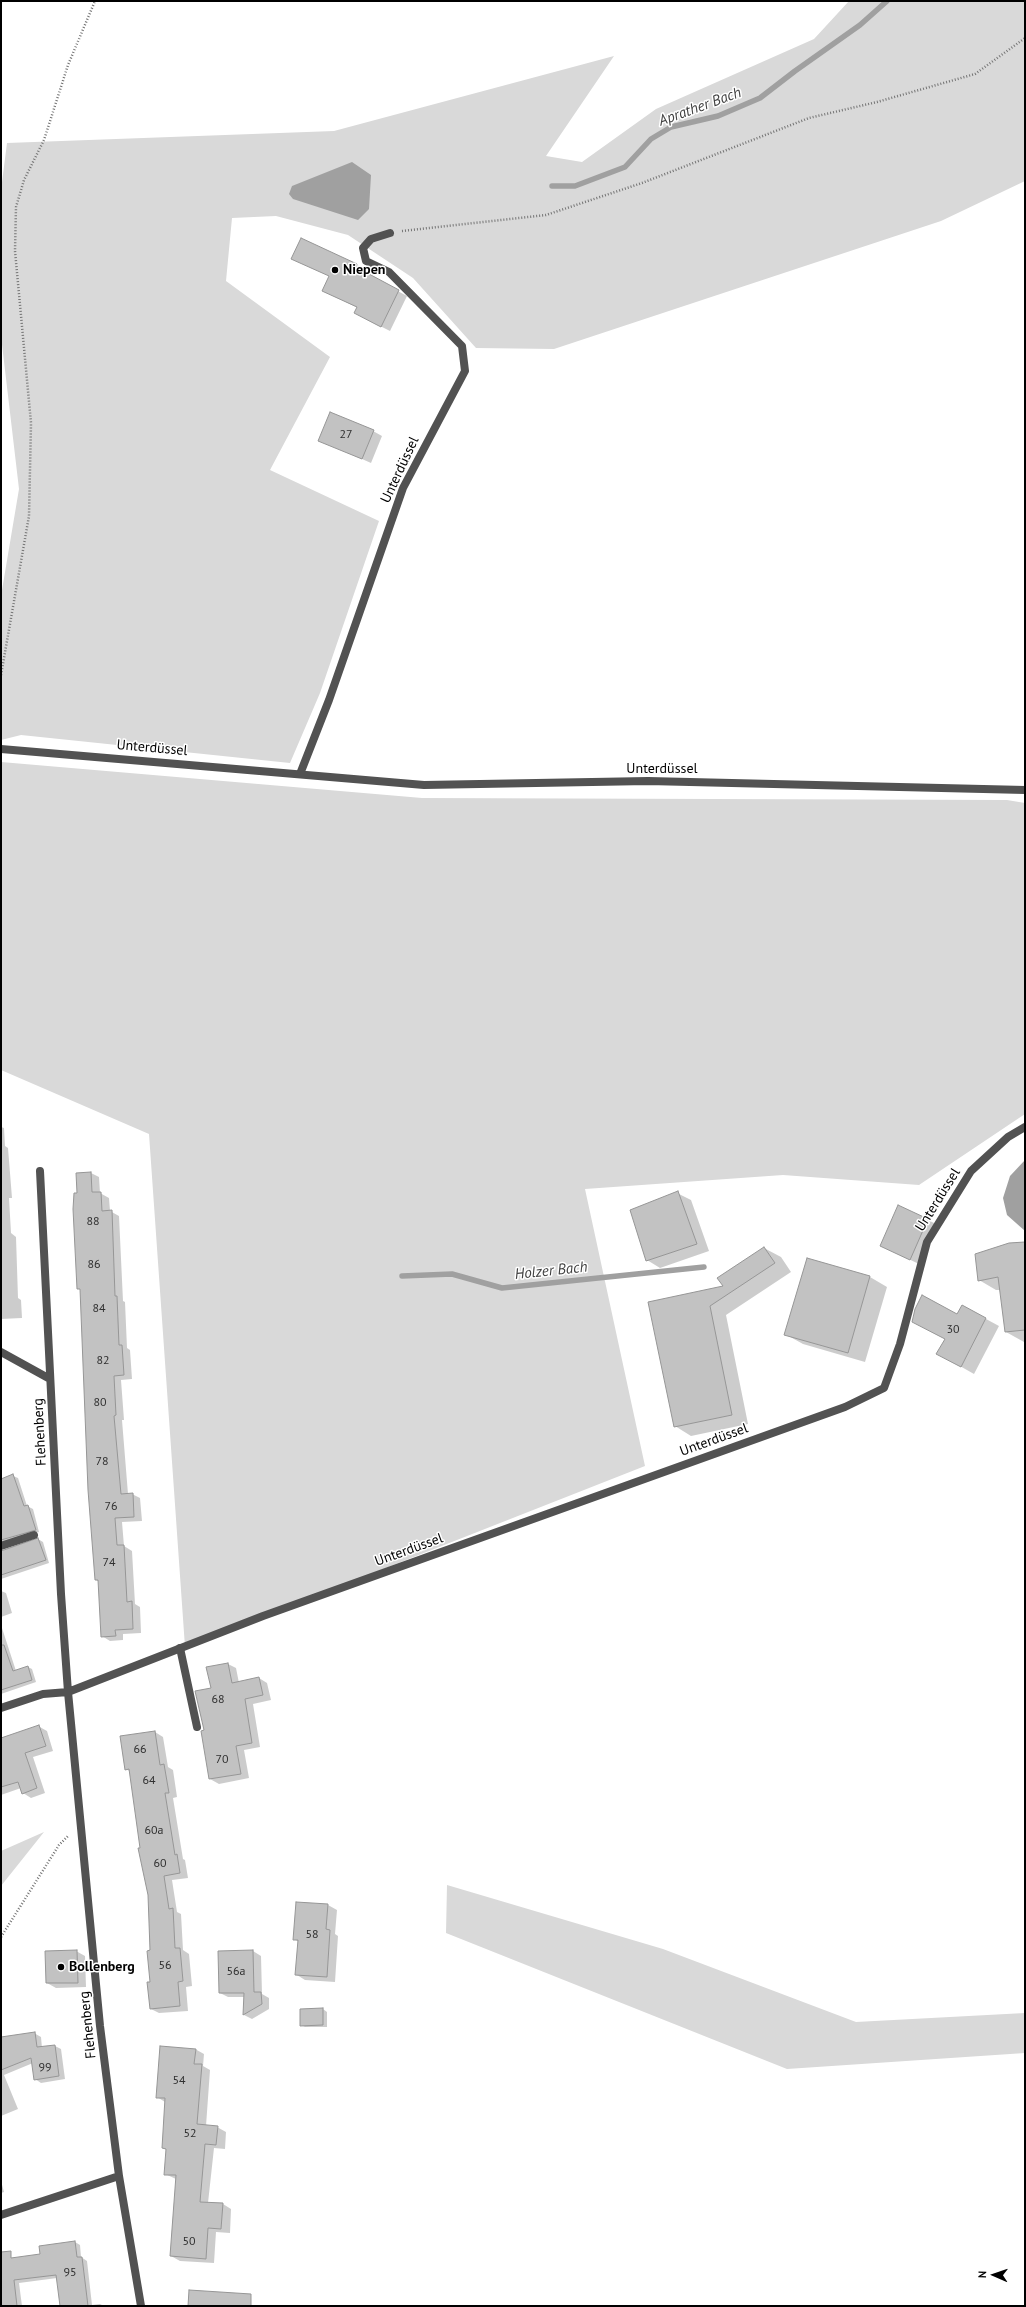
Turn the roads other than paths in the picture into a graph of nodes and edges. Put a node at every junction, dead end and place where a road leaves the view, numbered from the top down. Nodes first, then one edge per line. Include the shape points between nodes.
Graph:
1 (390, 233) road end
2 (1, 749) edge
3 (300, 774) junction
4 (1025, 790) edge
5 (1025, 1127) edge
6 (40, 1171) dead end
7 (1, 1352) edge
8 (50, 1379) junction
9 (34, 1535) dead end
10 (1, 1546) edge
11 (180, 1648) junction
12 (68, 1692) junction
13 (1, 1708) edge
14 (197, 1728) dead end
15 (119, 2176) junction
16 (1, 2215) edge
17 (141, 2306) edge

1 - 3 street, Unterdüssel via 371,239 363,248 366,261 389,272 462,346 465,371 403,488 329,700
2 - 3 street, Unterdüssel
3 - 4 street, Unterdüssel via 424,785 648,781
5 - 11 street, Unterdüssel via 1008,1137 971,1171 927,1242 900,1344 884,1388 845,1407
6 - 8 street, Flehenberg
7 - 8 street
8 - 12 street, Flehenberg
9 - 10 street
11 - 12 street
11 - 14 street
12 - 13 street via 43,1694
12 - 15 street, Flehenberg via 100,2026
15 - 16 street
15 - 17 street, Flehenberg

